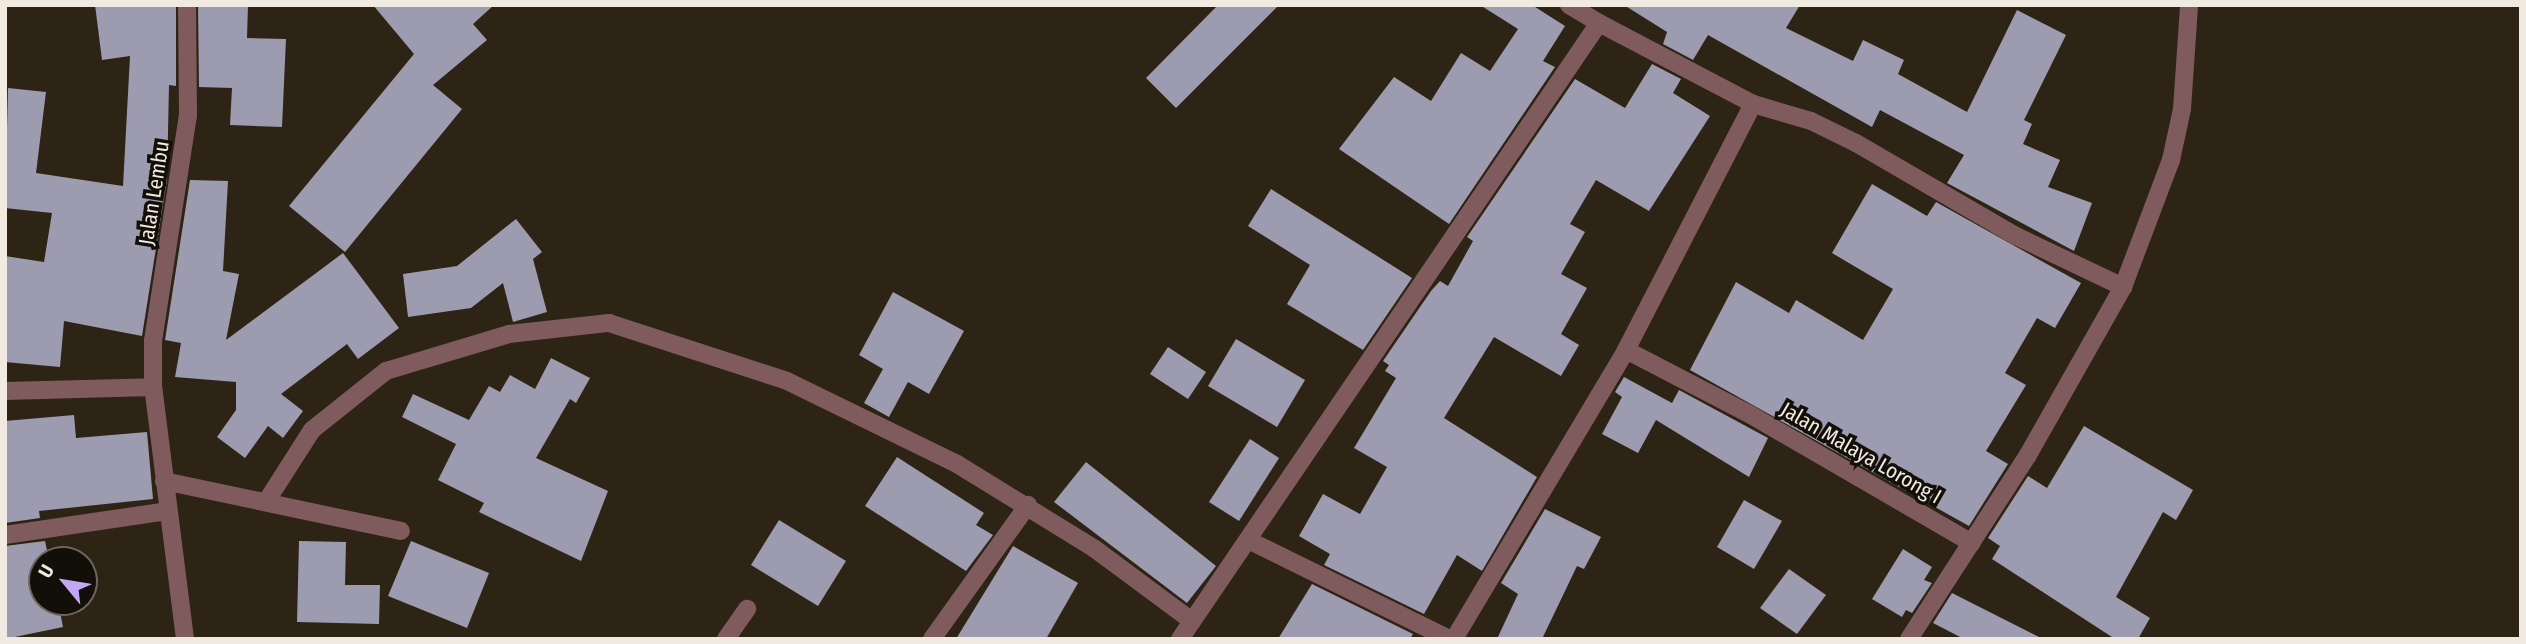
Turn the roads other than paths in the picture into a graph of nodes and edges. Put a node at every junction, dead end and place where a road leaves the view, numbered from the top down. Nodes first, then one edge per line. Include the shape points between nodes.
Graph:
1 (187, 5) edge
2 (1569, 5) edge
3 (2189, 5) edge
4 (1599, 23) junction
5 (1753, 104) junction
6 (2123, 288) junction
7 (1626, 350) junction
8 (153, 387) junction
9 (5, 391) edge
10 (164, 481) junction
11 (266, 502) junction
12 (1028, 505) junction
13 (167, 510) junction
14 (401, 530) dead end
15 (5, 535) edge
16 (1248, 540) junction
17 (1972, 543) junction
18 (747, 609) dead end
19 (1192, 621) junction
20 (185, 639) edge
21 (726, 639) edge
22 (932, 639) edge
23 (1180, 639) edge
24 (1449, 639) edge
25 (1454, 639) edge
26 (1909, 639) edge

1 - 8 street, Jalan Lembu via 188,116 153,341
2 - 4 street
3 - 6 street via 2182,109 2171,160
4 - 5 street
4 - 16 street
5 - 6 street via 1811,121 2016,236
5 - 7 street
6 - 17 street
7 - 17 street, Jalan Malaya Lorong I via 1751,415
7 - 25 street
8 - 9 street
8 - 10 street, Jalan Lembu
10 - 11 street
10 - 13 street, Jalan Lembu
11 - 12 street via 312,430 386,371 532,330 609,323 643,330 787,382
11 - 14 street
12 - 19 street
12 - 22 street
13 - 15 street
13 - 20 street, Jalan Lembu
16 - 19 street
16 - 24 street
17 - 26 street
18 - 21 street
19 - 23 street

